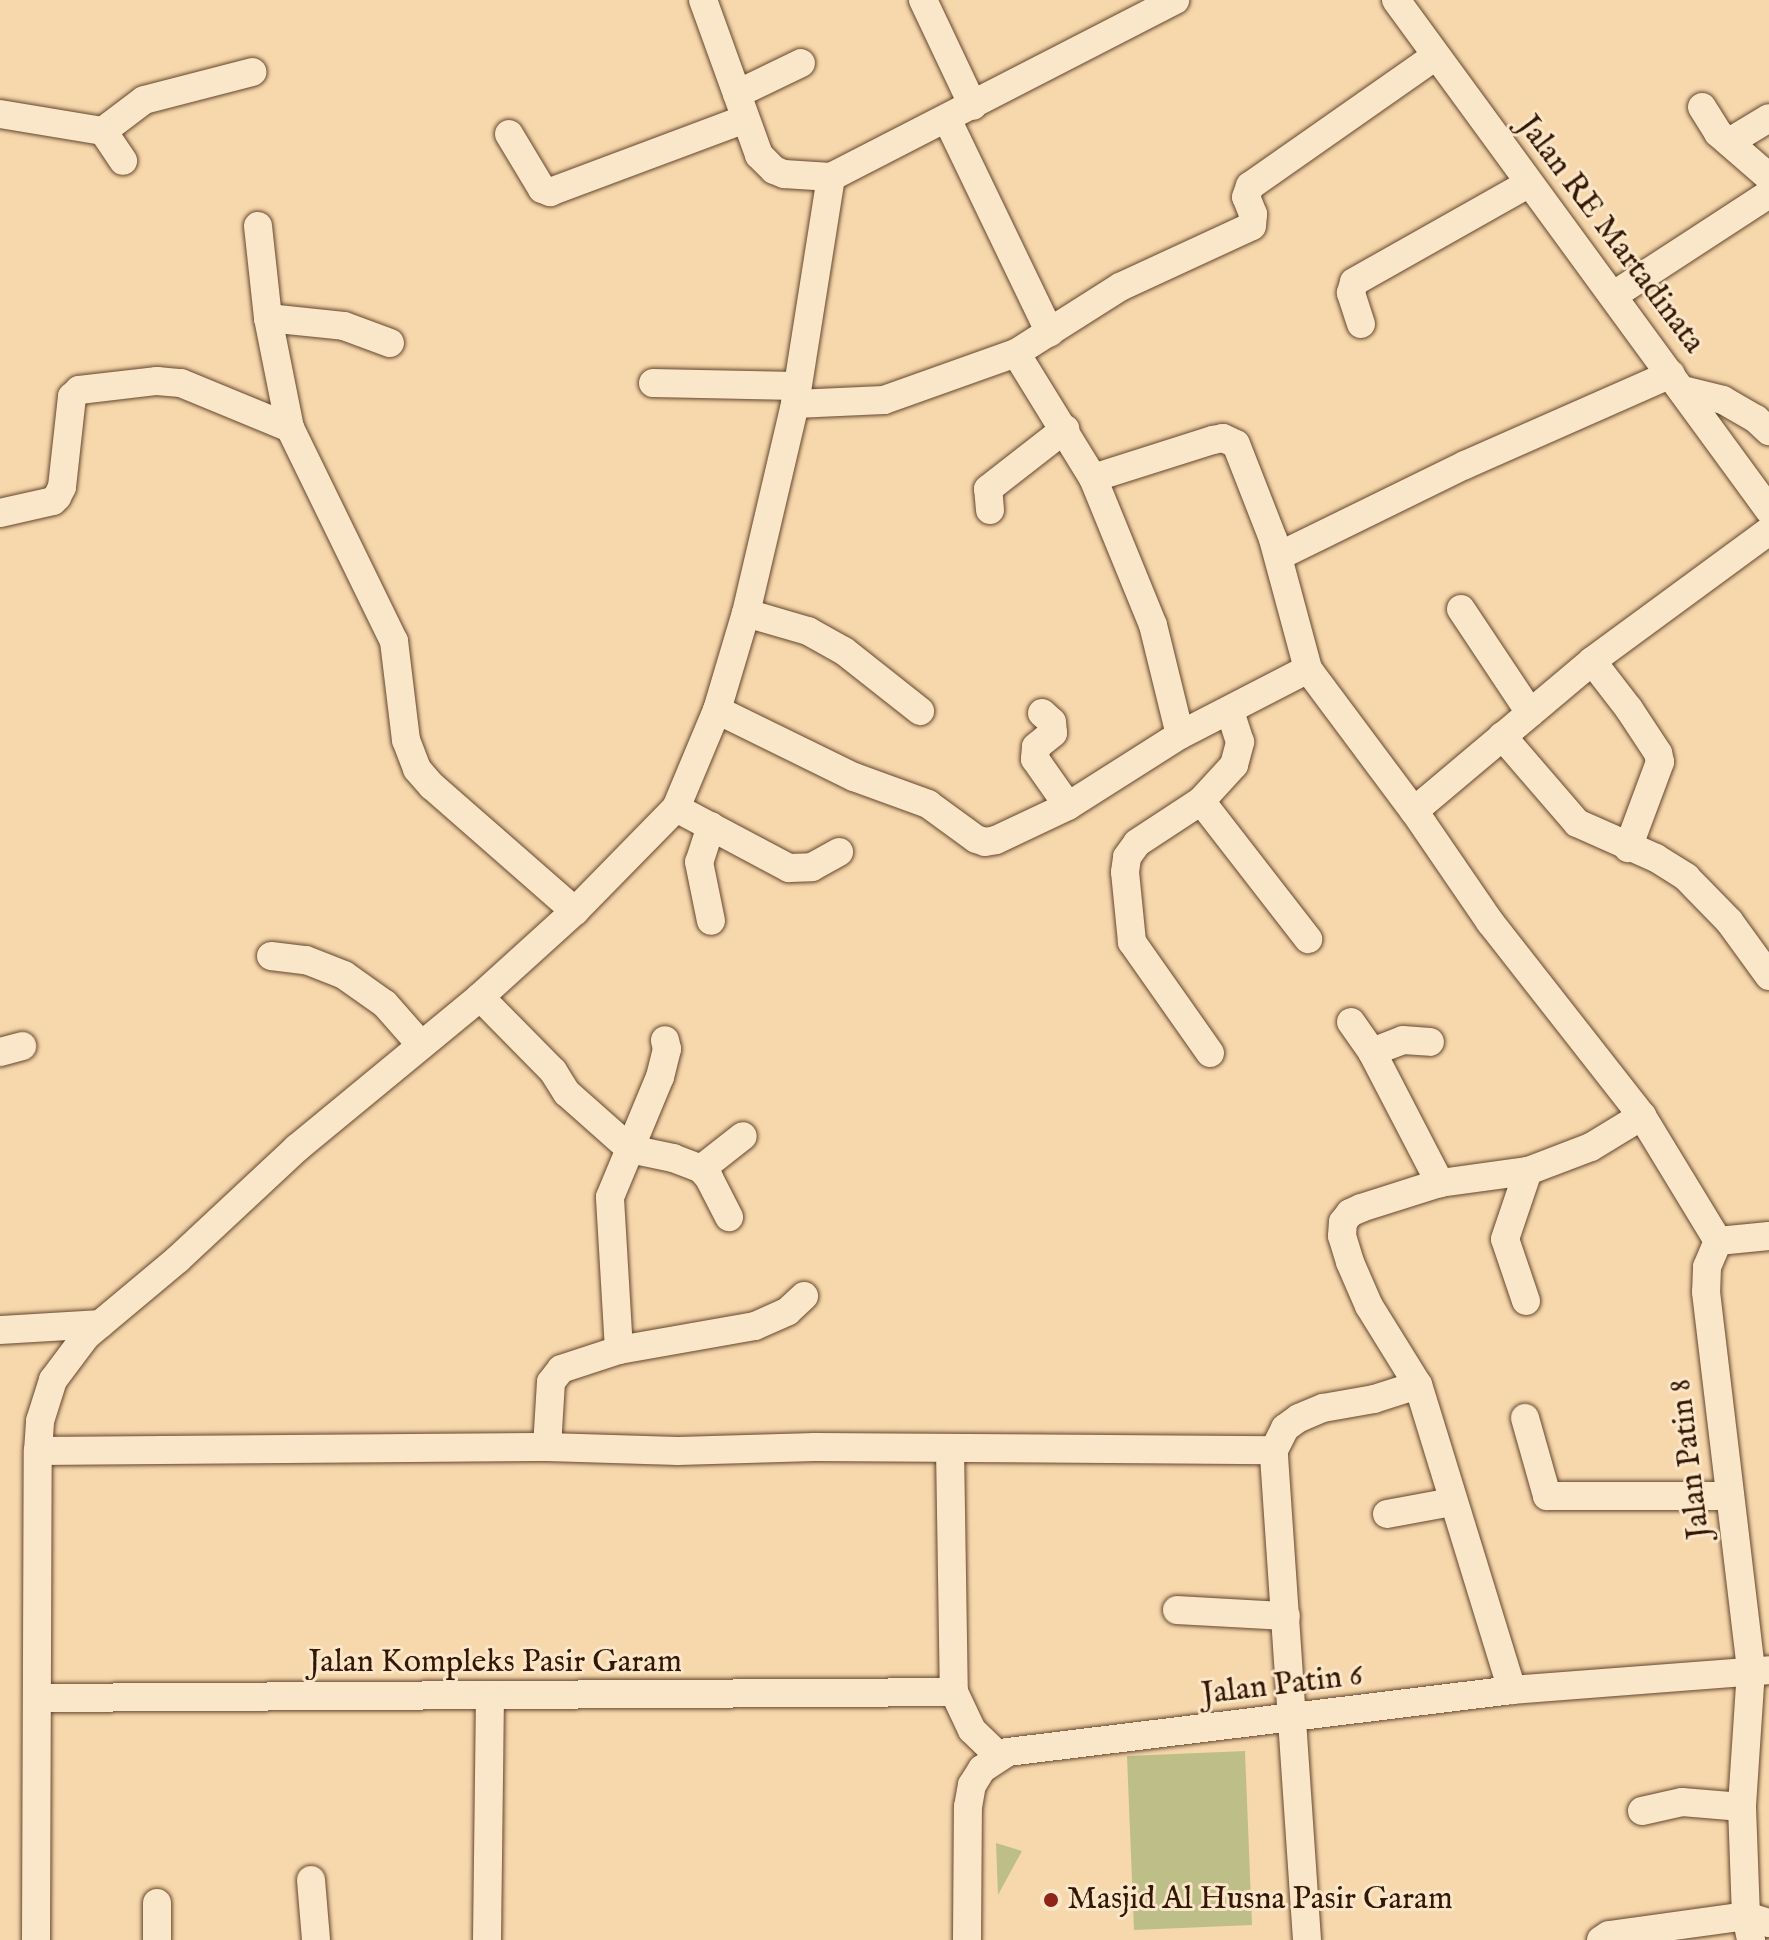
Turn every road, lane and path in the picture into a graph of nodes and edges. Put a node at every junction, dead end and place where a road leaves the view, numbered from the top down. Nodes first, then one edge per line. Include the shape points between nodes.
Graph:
1 (703, 0) edge
2 (923, 0) edge
3 (1175, 0) edge
4 (1396, 0) edge
5 (1436, 56) junction
6 (801, 63) dead end
7 (252, 72) dead end
8 (741, 106) junction
9 (973, 106) junction
10 (1702, 107) dead end
11 (0, 114) edge
12 (1769, 118) edge
13 (947, 119) junction
14 (103, 131) junction
15 (509, 134) dead end
16 (1731, 141) junction
17 (123, 161) dead end
18 (831, 177) junction
19 (1769, 177) edge
20 (1528, 184) junction
21 (1769, 194) edge
22 (258, 226) dead end
23 (1614, 295) junction
24 (268, 318) junction
25 (1361, 324) dead end
26 (1050, 333) junction
27 (390, 343) dead end
28 (1016, 353) junction
29 (1677, 382) junction
30 (653, 383) dead end
31 (795, 395) junction
32 (290, 428) junction
33 (1065, 429) junction
34 (1769, 431) edge
35 (1093, 478) junction
36 (990, 510) dead end
37 (1769, 510) edge
38 (0, 513) edge
39 (1769, 531) edge
40 (1279, 556) junction
41 (1461, 609) dead end
42 (746, 613) junction
43 (1592, 661) junction
44 (1308, 669) junction
45 (717, 710) junction
46 (920, 711) dead end
47 (1230, 711) junction
48 (1042, 713) dead end
49 (1530, 713) junction
50 (1180, 735) junction
51 (1502, 736) junction
52 (1201, 801) junction
53 (1068, 806) junction
54 (676, 808) junction
55 (1414, 811) junction
56 (711, 826) junction
57 (1628, 848) junction
58 (839, 852) dead end
59 (575, 911) junction
60 (711, 921) dead end
61 (1308, 939) dead end
62 (271, 956) dead end
63 (1769, 976) edge
64 (480, 997) junction
65 (1351, 1022) dead end
66 (665, 1040) dead end
67 (1430, 1042) dead end
68 (421, 1045) junction
69 (1372, 1052) junction
70 (1210, 1053) dead end
71 (1642, 1116) junction
72 (743, 1136) dead end
73 (630, 1149) junction
74 (701, 1169) junction
75 (1528, 1171) junction
76 (1440, 1183) junction
77 (729, 1217) dead end
78 (1769, 1236) edge
79 (1718, 1241) junction
80 (804, 1296) dead end
81 (1526, 1301) dead end
82 (100, 1324) junction
83 (0, 1330) edge
84 (619, 1350) junction
85 (1418, 1385) junction
86 (1525, 1418) dead end
87 (547, 1447) junction
88 (950, 1448) junction
89 (1274, 1450) junction
90 (38, 1451) junction
91 (1730, 1496) junction
92 (1452, 1502) junction
93 (1387, 1514) dead end
94 (1177, 1610) dead end
95 (1286, 1616) junction
96 (1760, 1670) edge
97 (1512, 1690) junction
98 (954, 1692) junction
99 (37, 1698) junction
100 (490, 1698) junction
101 (1292, 1720) junction
102 (972, 1730) junction
103 (999, 1756) junction
104 (972, 1785) junction
105 (1742, 1807) junction
106 (1642, 1811) dead end
107 (311, 1880) dead end
108 (157, 1903) dead end
109 (1755, 1926) edge
110 (36, 1940) edge
111 (157, 1940) edge
112 (316, 1940) edge
113 (487, 1940) edge
114 (967, 1940) edge
115 (1307, 1940) edge
116 (1601, 1940) edge

1 - 8 street
2 - 9 street
3 - 9 street
4 - 5 street, Jalan RE Martadinata
5 - 20 street, Jalan RE Martadinata
5 - 26 street via 1250,186 1246,197 1252,226 1120,287
6 - 8 street
7 - 14 street via 144,100
8 - 15 street via 550,192 542,189
8 - 18 street via 759,155 774,170
9 - 13 street
10 - 16 street via 1718,133
11 - 14 street
12 - 16 street
13 - 18 street
13 - 26 street
14 - 17 street
16 - 19 street
18 - 31 street
20 - 23 street, Jalan RE Martadinata
20 - 25 street via 1354,282 1351,293
21 - 23 street
22 - 24 street
23 - 29 street, Jalan RE Martadinata
24 - 27 street via 344,326
24 - 32 street
26 - 28 street
28 - 31 street via 884,400
28 - 33 street
29 - 34 street via 1723,400
29 - 37 street, Jalan RE Martadinata
29 - 40 street via 1465,465
30 - 31 street
31 - 42 street
32 - 38 street via 181,383 79,390 72,397 57,497
32 - 59 street via 394,641 406,740 417,769
33 - 35 street
33 - 36 street via 988,489
35 - 40 street via 1229,439 1236,444
35 - 50 street via 1153,625
39 - 43 street
40 - 44 street
41 - 49 street
42 - 45 street
42 - 46 street via 808,631 844,651
43 - 49 street
43 - 57 street via 1660,762
44 - 47 street
44 - 55 street
45 - 53 street via 854,777 928,804 976,839 996,840
45 - 54 street
47 - 50 street
47 - 52 street via 1239,754
48 - 53 street via 1052,722 1053,733 1036,747 1035,759
49 - 51 street
50 - 53 street
51 - 55 street
51 - 57 street via 1577,823
52 - 61 street
52 - 70 street via 1137,843 1125,872 1132,942
54 - 56 street
54 - 59 street
55 - 71 street via 1490,922
56 - 58 street via 789,868 812,867
56 - 60 street via 699,862
57 - 63 street via 1686,877 1729,921
59 - 64 street
62 - 68 street via 306,960 344,975 385,1004
64 - 68 street
64 - 73 street via 553,1071 567,1093
65 - 69 street
66 - 73 street via 660,1077
67 - 69 street via 1403,1040
68 - 82 street
69 - 76 street
71 - 75 street via 1591,1147
71 - 79 street
72 - 74 street
73 - 74 street
73 - 84 street via 610,1197
74 - 77 street
75 - 76 street
75 - 81 street via 1505,1239
76 - 85 street via 1350,1213 1343,1222 1342,1236 1369,1306
78 - 79 street
79 - 91 street, Jalan Patin 8 via 1707,1267 1706,1292
80 - 84 street via 788,1311 755,1326
82 - 83 street
82 - 90 street via 53,1380 40,1421
84 - 87 street via 569,1365 553,1376
85 - 89 street via 1299,1418 1285,1428
85 - 92 street
86 - 91 street via 1547,1496
87 - 88 street
87 - 90 street
88 - 89 street
88 - 98 street
89 - 95 street
90 - 99 street
91 - 96 street, Jalan Patin 8
92 - 93 street
92 - 97 street
94 - 95 street
95 - 101 street
96 - 97 street, Jalan Patin 6
96 - 105 street, Jalan Patin 8
97 - 101 street, Jalan Patin 6
98 - 100 street, Jalan Kompleks Pasir Garam
98 - 102 street
99 - 100 street, Jalan Kompleks Pasir Garam
99 - 110 street
100 - 113 street
101 - 103 street, Jalan Patin 6 via 1031,1748
101 - 115 street
102 - 103 street
102 - 104 street
103 - 104 street
104 - 114 street
105 - 106 street via 1703,1801
105 - 109 street, Jalan Patin 8
107 - 112 street
108 - 111 street
109 - 116 street via 1609,1935

